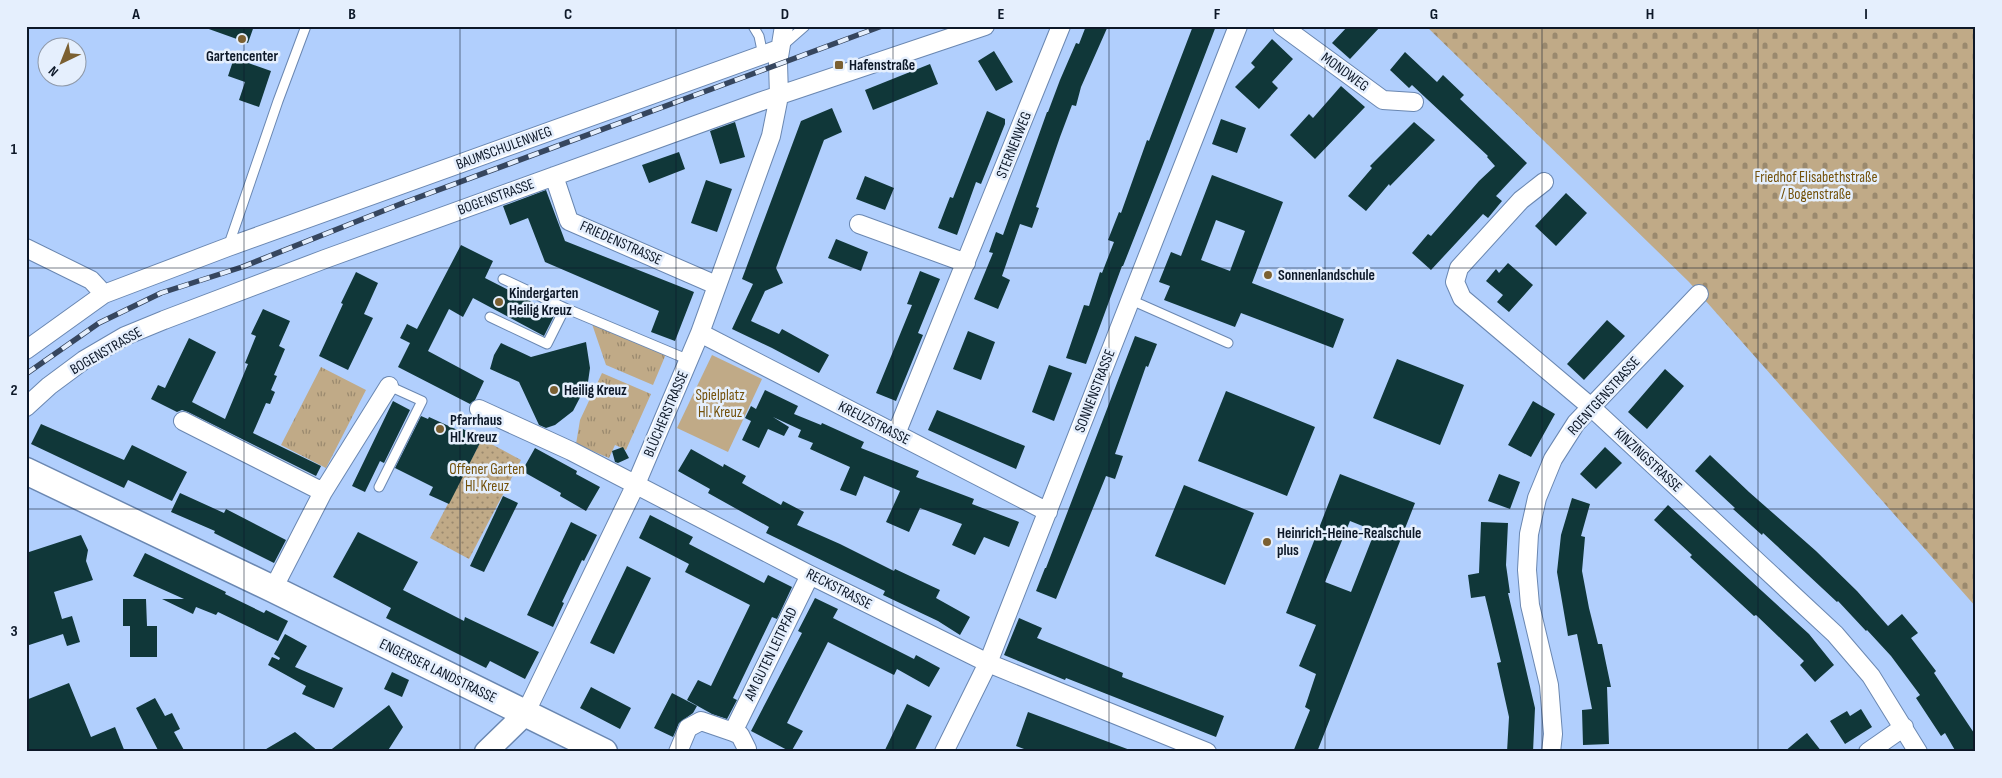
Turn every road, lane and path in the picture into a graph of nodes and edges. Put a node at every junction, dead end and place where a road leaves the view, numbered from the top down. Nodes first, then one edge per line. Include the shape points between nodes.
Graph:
1 (306, 26) edge
2 (754, 26) edge
3 (784, 26) edge
4 (805, 26) edge
5 (985, 26) edge
6 (1061, 26) edge
7 (1238, 26) edge
8 (1282, 26) edge
9 (779, 49) junction
10 (763, 55) junction
11 (779, 96) junction
12 (1414, 102) dead end
13 (554, 176) junction
14 (1544, 182) dead end
15 (859, 224) dead end
16 (228, 247) junction
17 (26, 248) edge
18 (966, 264) junction
19 (503, 279) dead end
20 (716, 285) junction
21 (104, 294) junction
22 (1699, 294) dead end
23 (1131, 300) junction
24 (566, 308) junction
25 (490, 317) dead end
26 (700, 333) junction
27 (1228, 342) dead end
28 (26, 350) edge
29 (689, 360) junction
30 (389, 386) joint
31 (26, 407) edge
32 (1591, 408) junction
33 (479, 409) dead end
34 (183, 421) dead end
35 (896, 434) junction
36 (26, 471) edge
37 (636, 484) junction
38 (379, 487) dead end
39 (323, 492) junction
40 (1048, 512) junction
41 (810, 575) junction
42 (273, 589) junction
43 (988, 664) junction
44 (525, 714) junction
45 (1904, 727) junction
46 (732, 732) junction
47 (486, 752) edge
48 (604, 752) edge
49 (678, 752) edge
50 (746, 752) edge
51 (944, 752) edge
52 (1207, 752) edge
53 (1551, 752) edge
54 (1868, 752) edge
55 (1918, 752) edge

1 - 16 lane
2 - 10 lane
3 - 9 street
4 - 9 lane
5 - 11 street, BOGENSTRASSE
6 - 18 street, STERNENWEG
7 - 23 street, SONNENSTRASSE
8 - 12 street, MONDWEG via 1383,100
9 - 10 street, BAUMSCHULENWEG
9 - 11 street, BLÜCHERSTRASSE
10 - 16 street, BAUMSCHULENWEG
11 - 13 street, BOGENSTRASSE
11 - 20 street, BLÜCHERSTRASSE via 771,136
13 - 20 street, FRIEDENSTRASSE via 570,221
13 - 31 street, BOGENSTRASSE via 325,258 125,336 84,360
14 - 32 street, KINZINGSTRASSE via 1521,200 1459,268 1455,282 1462,298
15 - 18 street
16 - 21 street, BAUMSCHULENWEG
17 - 21 street via 91,280
18 - 35 street, STERNENWEG
19 - 24 lane
20 - 26 street, BLÜCHERSTRASSE
21 - 28 street, BAUMSCHULENWEG
22 - 32 street, ROENTGENSTRASSE
23 - 27 lane
23 - 40 street, SONNENSTRASSE
24 - 25 lane via 547,344
24 - 29 lane
26 - 29 street, BLÜCHERSTRASSE
26 - 35 street, KREUZSTRASSE
29 - 37 street, BLÜCHERSTRASSE
30 - 38 lane via 422,401
30 - 39 street
32 - 45 street, KINZINGSTRASSE via 1835,634 1871,676
32 - 53 street, ROENTGENSTRASSE via 1565,440 1545,476 1532,518 1527,553 1530,605 1548,685 1553,734
33 - 37 street, RECKSTRASSE
34 - 39 street
35 - 40 street, KREUZSTRASSE
36 - 42 main road, ENGERSER LANDSTRASSE
37 - 41 street, RECKSTRASSE
37 - 44 street, BLÜCHERSTRASSE
39 - 42 street
40 - 43 street, SONNENSTRASSE
41 - 43 street, RECKSTRASSE
41 - 46 street, AM GUTEN LEITPFAD
42 - 44 main road, ENGERSER LANDSTRASSE
43 - 51 street, SONNENSTRASSE
43 - 52 street, RECKSTRASSE
44 - 47 street, BLÜCHERSTRASSE
44 - 48 main road, ENGERSER LANDSTRASSE
45 - 54 street
45 - 55 street, KINZINGSTRASSE
46 - 49 street via 701,722 688,728
46 - 50 street via 740,735

